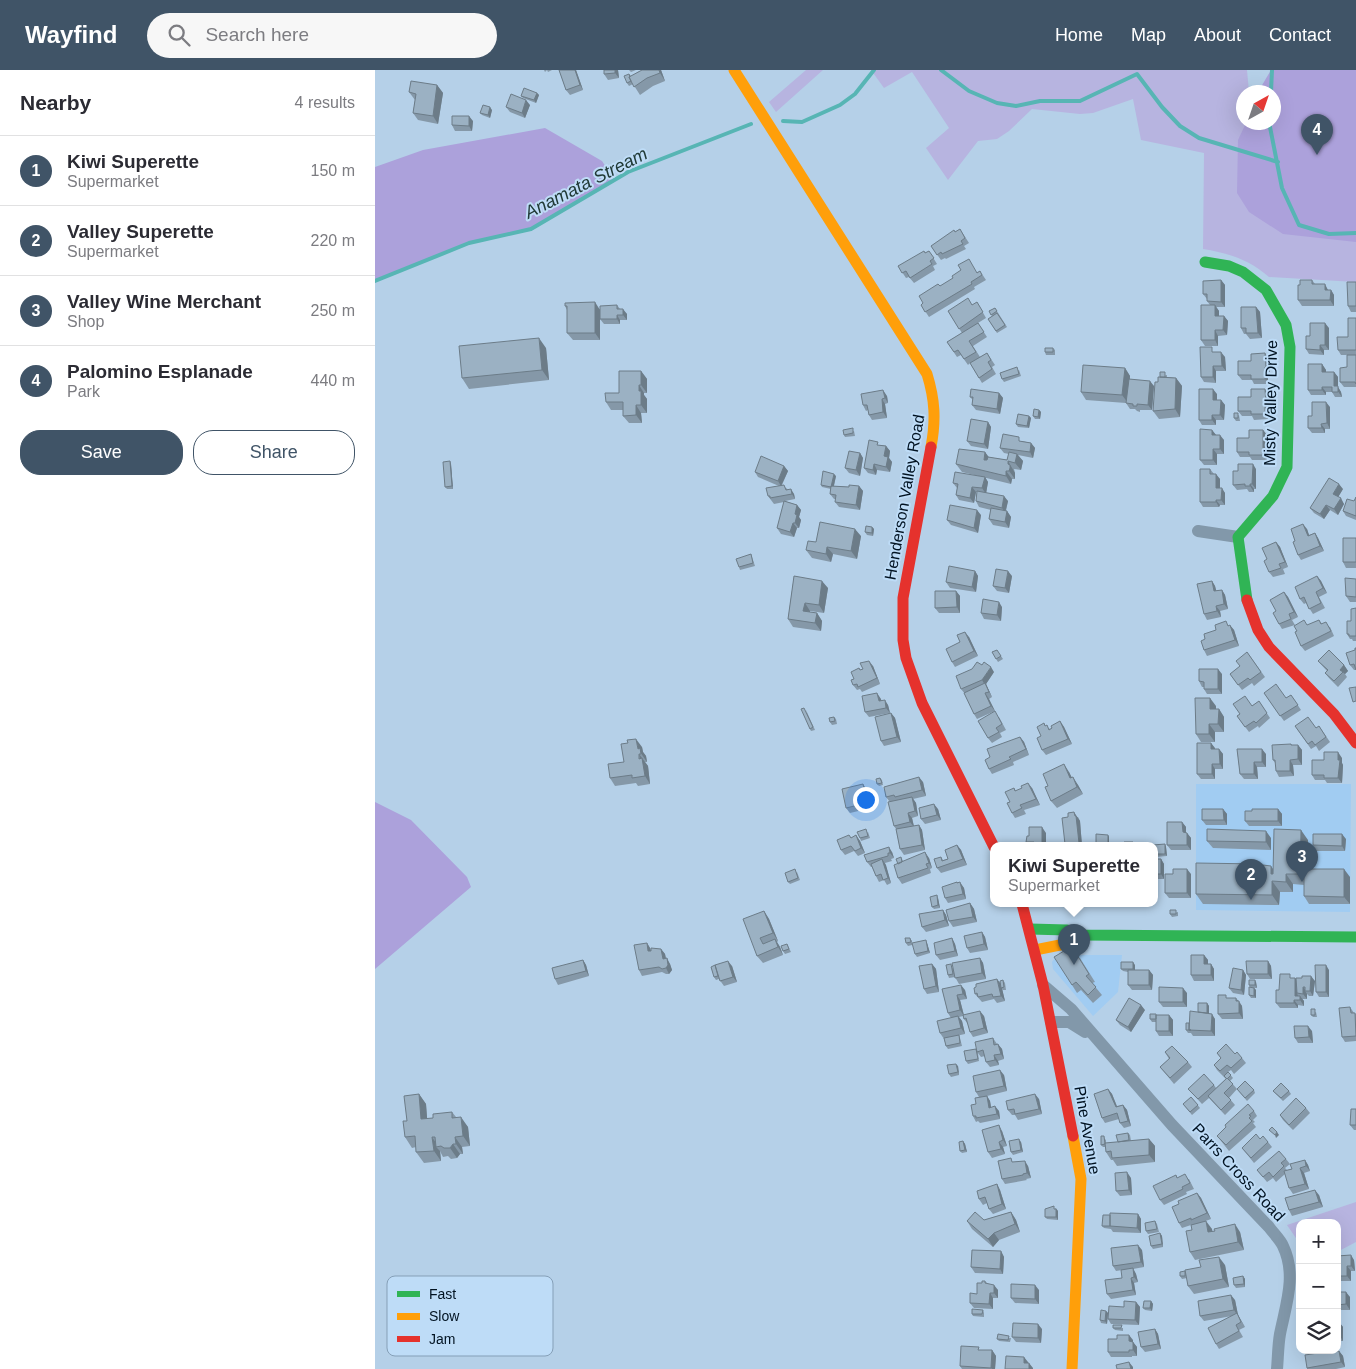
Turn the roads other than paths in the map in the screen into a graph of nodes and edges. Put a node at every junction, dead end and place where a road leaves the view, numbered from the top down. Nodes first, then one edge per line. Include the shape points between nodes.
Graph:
1 (733, 70) edge
2 (1205, 262) dead end
3 (1198, 531) dead end
4 (1238, 537) junction
5 (1356, 743) edge
6 (992, 842) edge
7 (1023, 907) edge
8 (1029, 930) junction
9 (1082, 935) junction
10 (1356, 937) edge
11 (1035, 950) junction
12 (1043, 985) junction
13 (1051, 1022) junction
14 (1105, 1050) junction
15 (1072, 1369) edge
16 (1277, 1369) edge

1 - 6 street, Henderson Valley Road via 927,374 933,394 935,427 903,598 903,640 922,703
2 - 4 street, Misty Valley Drive via 1243,272 1266,290 1286,325 1290,347 1286,473 1277,493
3 - 4 street
4 - 5 street via 1247,594 1258,630 1271,651 1347,728
7 - 8 street
8 - 9 street via 1067,930
8 - 11 street, Pine Avenue
9 - 10 street
9 - 11 street via 1065,944
11 - 12 street, Pine Avenue
12 - 13 street, Pine Avenue
12 - 14 street, Parrs Cross Road via 1071,1009
13 - 14 street, Parrs Cross Road via 1069,1022
13 - 15 street, Pine Avenue via 1081,1179
14 - 16 street, Parrs Cross Road via 1282,1244 1289,1263 1290,1284

